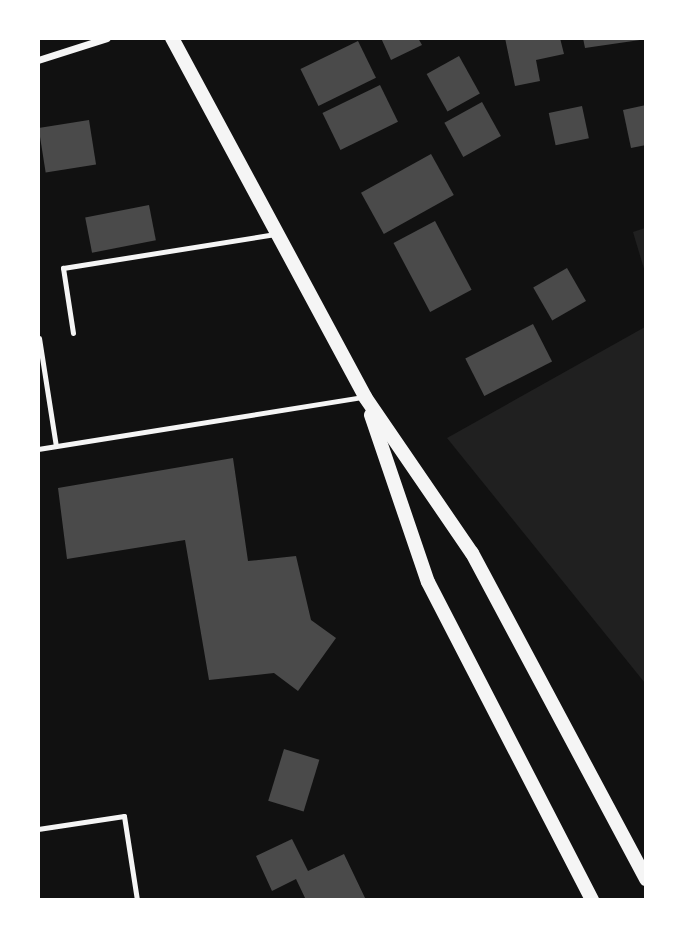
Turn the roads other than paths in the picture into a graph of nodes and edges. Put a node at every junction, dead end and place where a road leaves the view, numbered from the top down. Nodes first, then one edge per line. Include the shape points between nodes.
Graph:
1 (107, 38) edge
2 (172, 38) edge
3 (38, 60) edge
4 (276, 234) junction
5 (73, 333) dead end
6 (39, 338) edge
7 (365, 397) junction
8 (56, 446) junction
9 (38, 449) edge
10 (38, 829) edge
11 (646, 879) edge
12 (137, 900) edge
13 (592, 900) edge

1 - 3 street
2 - 4 main road
4 - 5 lane via 63,268
4 - 7 main road
6 - 8 lane
7 - 8 lane
7 - 11 main road via 472,552
7 - 13 main road via 428,582
8 - 9 lane
10 - 12 lane via 124,816

